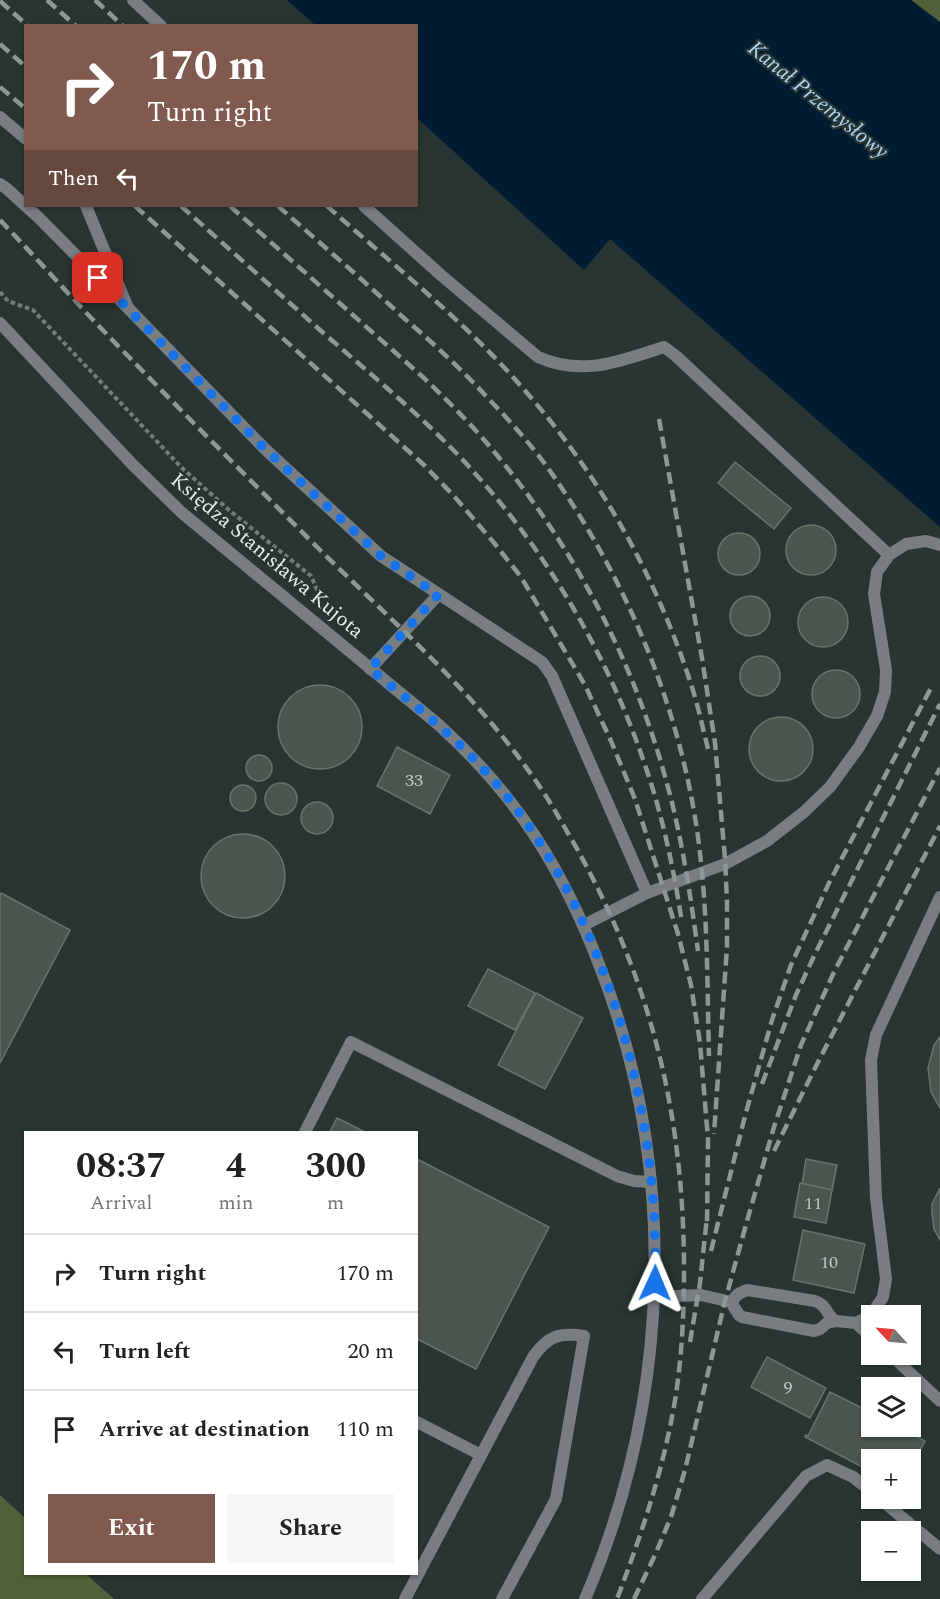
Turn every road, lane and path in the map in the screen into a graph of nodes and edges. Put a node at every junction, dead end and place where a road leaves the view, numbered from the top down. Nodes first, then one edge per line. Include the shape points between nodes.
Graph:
1 (133, 0) edge
2 (159, 24) edge
3 (0, 117) edge
4 (24, 137) edge
5 (0, 184) edge
6 (24, 204) edge
7 (27, 207) edge
8 (86, 207) edge
9 (365, 207) edge
10 (0, 292) edge
11 (128, 308) junction
12 (0, 323) edge
13 (940, 545) edge
14 (889, 555) junction
15 (438, 595) junction
16 (322, 603) dead end
17 (370, 669) junction
18 (647, 893) junction
19 (940, 897) edge
20 (584, 925) junction
21 (306, 1131) edge
22 (651, 1182) junction
23 (654, 1297) junction
24 (731, 1302) junction
25 (836, 1321) junction
26 (856, 1323) junction
27 (861, 1328) edge
28 (902, 1365) edge
29 (940, 1401) edge
30 (418, 1423) edge
31 (481, 1455) junction
32 (861, 1483) edge
33 (892, 1509) edge
34 (940, 1549) edge
35 (418, 1574) edge
36 (418, 1575) edge
37 (405, 1599) edge
38 (502, 1599) edge
39 (585, 1599) edge
40 (702, 1599) edge

1 - 2 street
3 - 4 street
5 - 6 street
7 - 11 street
8 - 11 street
9 - 14 street via 538,357 571,367 598,366 664,348
10 - 16 path via 8,301 33,310 181,466 311,576
11 - 15 street via 273,456 381,556
12 - 17 street, Księdza Stanisława Kujota via 162,494
13 - 14 street via 926,541 906,544
14 - 18 street via 877,572 874,594 886,670 885,692 877,716 859,747 830,787 767,841 725,864
15 - 17 street
15 - 18 street via 542,662 552,676
17 - 20 street, Księdza Stanisława Kujota via 439,725 494,781 548,855
18 - 20 street
19 - 26 street via 876,1035 871,1060 876,1198 886,1279 883,1297 871,1315
20 - 22 street, Księdza Stanisława Kujota via 626,1043 642,1113
21 - 22 street via 351,1042 617,1176
22 - 23 street, Księdza Stanisława Kujota
23 - 24 street via 701,1295
23 - 39 street, Księdza Stanisława Kujota via 651,1347 637,1438 608,1541
24 - 25 street via 742,1317 814,1331
24 - 25 street via 747,1290 815,1301 825,1306
25 - 26 street
26 - 27 street
28 - 29 street
30 - 31 street
31 - 35 street
31 - 38 street via 539,1350 559,1335 584,1335 556,1499
32 - 40 street via 827,1465 806,1476
33 - 34 street
36 - 37 street

